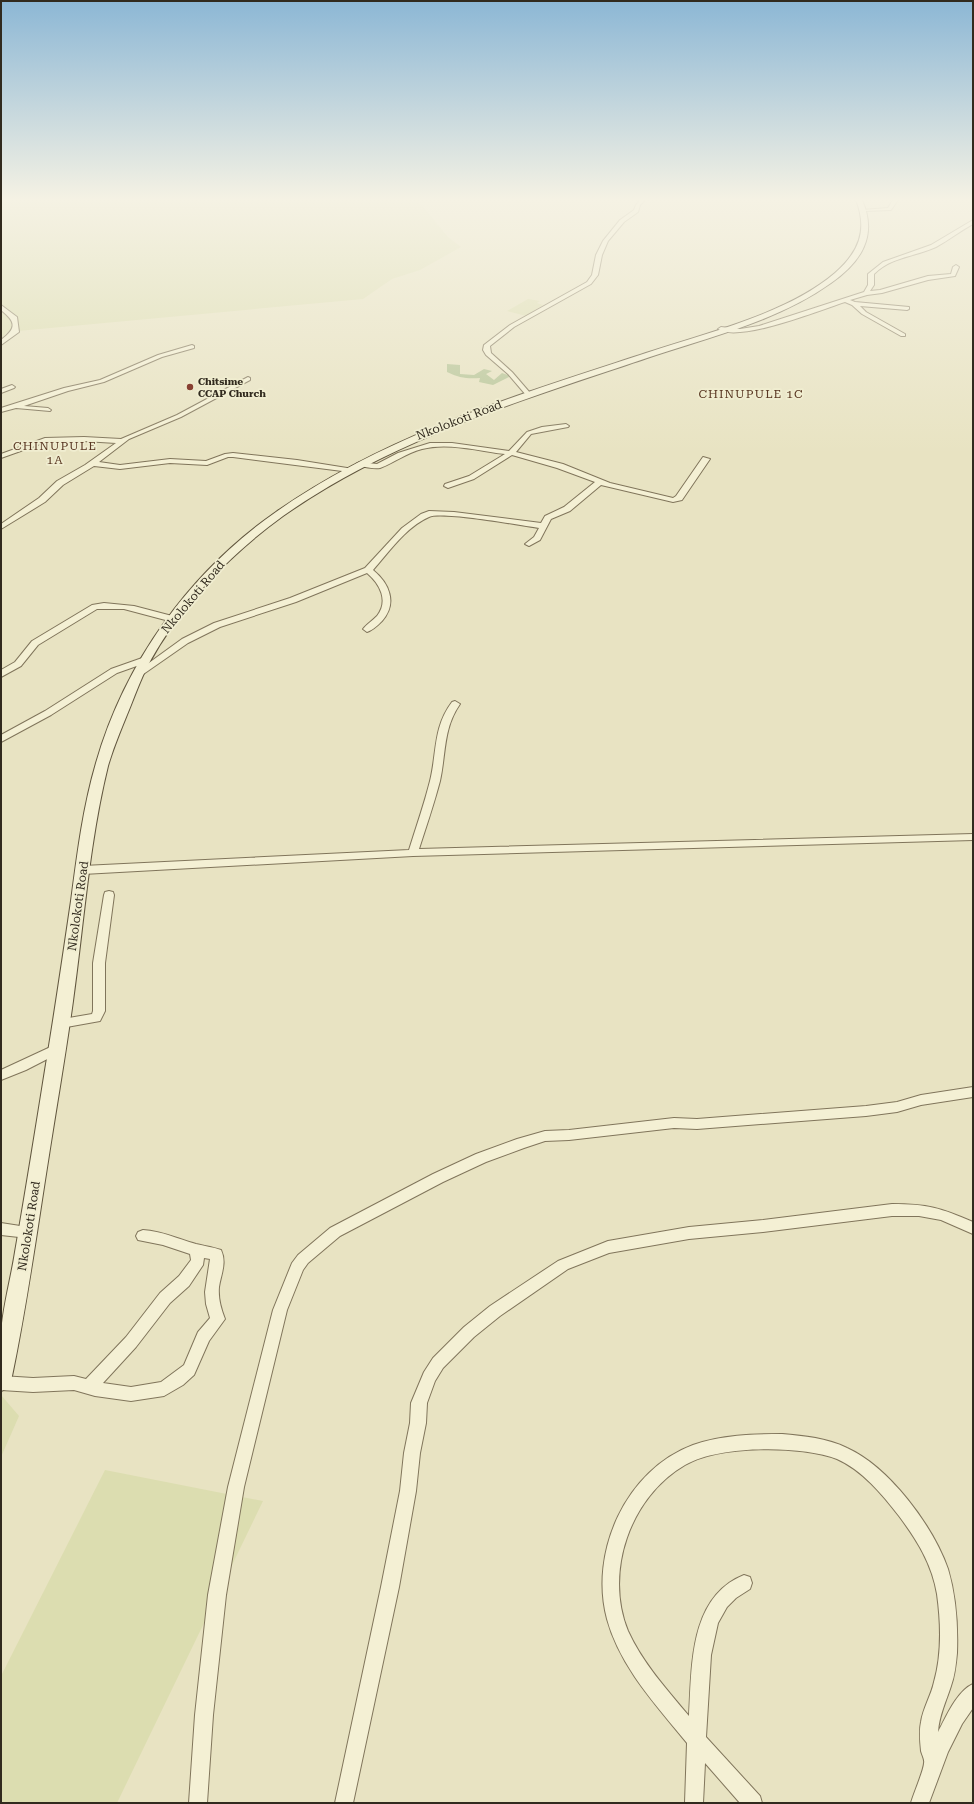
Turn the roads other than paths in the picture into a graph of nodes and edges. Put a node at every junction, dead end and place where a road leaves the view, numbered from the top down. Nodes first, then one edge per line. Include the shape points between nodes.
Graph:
1 (587, 284) edge
2 (826, 284) edge
3 (871, 284) edge
4 (907, 284) edge
5 (866, 293) junction
6 (845, 300) junction
7 (854, 304) junction
8 (1, 307) edge
9 (907, 308) dead end
10 (722, 330) junction
11 (903, 334) dead end
12 (1, 343) edge
13 (192, 347) dead end
14 (248, 379) dead end
15 (12, 387) dead end
16 (1, 391) edge
17 (528, 394) junction
18 (18, 406) junction
19 (1, 410) edge
20 (48, 410) dead end
21 (566, 426) dead end
22 (122, 441) junction
23 (512, 452) junction
24 (1, 456) edge
25 (706, 459) dead end
26 (93, 464) junction
27 (360, 464) junction
28 (347, 470) junction
29 (600, 482) junction
30 (448, 486) dead end
31 (544, 526) junction
32 (1, 527) edge
33 (529, 544) dead end
34 (368, 570) junction
35 (173, 619) junction
36 (367, 629) dead end
37 (145, 660) junction
38 (139, 672) junction
39 (1, 674) edge
40 (455, 704) dead end
41 (1, 738) edge
42 (973, 837) edge
43 (413, 853) junction
44 (83, 870) junction
45 (108, 895) dead end
46 (61, 1023) junction
47 (57, 1049) junction
48 (1, 1074) edge
49 (973, 1092) edge
50 (973, 1228) edge
51 (1, 1229) edge
52 (28, 1232) junction
53 (143, 1236) dead end
54 (196, 1250) junction
55 (4, 1356) edge
56 (1, 1382) edge
57 (89, 1387) junction
58 (744, 1583) dead end
59 (973, 1693) edge
60 (696, 1740) junction
61 (933, 1761) junction
62 (198, 1803) edge
63 (344, 1803) edge
64 (694, 1803) edge
65 (753, 1803) edge
66 (920, 1803) edge

1 - 17 street via 512,326 487,345 488,354 510,372
2 - 10 main road, Nkolokoti Road via 785,306
3 - 5 street
4 - 5 street
5 - 6 street
6 - 7 street
6 - 10 street via 760,328
7 - 9 street
7 - 11 street via 864,313
8 - 12 street via 14,317 16,325 15,332
10 - 17 main road, Nkolokoti Road
13 - 18 street via 160,356 102,381 66,389
14 - 22 street via 174,418
15 - 16 street
17 - 27 main road, Nkolokoti Road via 440,427
18 - 19 street
18 - 20 street
21 - 23 street via 531,432
22 - 24 street via 45,440
22 - 26 street
23 - 27 street via 430,445 409,450 380,465
23 - 29 street via 560,466
23 - 30 street via 464,482
25 - 29 street via 677,499 672,500
26 - 28 street via 120,467 166,462 207,463 233,455
26 - 32 street via 60,483 42,500
27 - 28 main road, Nkolokoti Road
28 - 35 main road, Nkolokoti Road via 275,517 235,550 213,571
29 - 31 street via 567,509 552,515
31 - 33 street via 537,538
31 - 34 street via 432,513 404,530
34 - 36 street via 383,584 388,604 383,617
34 - 38 street via 293,600 217,625 184,641
35 - 37 main road, Nkolokoti Road
35 - 39 street via 119,607 95,607 35,643 18,664
37 - 38 main road, Nkolokoti Road
37 - 41 street via 114,671 54,710
38 - 44 main road, Nkolokoti Road via 103,762
40 - 43 street via 448,711 445,721 435,779
42 - 43 street
43 - 44 street
44 - 46 main road, Nkolokoti Road
45 - 46 street via 99,963 99,1010 96,1018
46 - 47 main road, Nkolokoti Road
47 - 48 street via 22,1067
47 - 52 main road, Nkolokoti Road
49 - 62 street via 921,1100 897,1107 852,1112 698,1124 674,1123 545,1136 481,1158 438,1178 334,1232 303,1259 297,1267 280,1310 236,1486 217,1595 204,1715
50 - 63 street via 943,1215 919,1210 892,1210 642,1240 608,1247 563,1265 495,1311 469,1332 438,1363 429,1377 419,1403 398,1543
51 - 52 street
52 - 55 main road, Nkolokoti Road
53 - 54 street via 163,1238
54 - 57 street via 198,1261 184,1281 165,1298 131,1342
54 - 57 street via 216,1254 218,1262 212,1287 214,1310 218,1320 203,1337 189,1370 178,1380 159,1390 131,1394
55 - 56 main road, Nkolokoti Road
56 - 57 street via 74,1382
58 - 60 street via 729,1591 717,1605 708,1627 702,1661
59 - 61 street via 959,1710
60 - 61 street via 634,1661 616,1621 610,1587 612,1559 619,1533 629,1509 647,1486 670,1465 691,1454 740,1443 804,1444 843,1454 868,1470 925,1539 939,1568 948,1616 948,1637 944,1678 931,1715 929,1745
60 - 64 street
60 - 65 street
61 - 66 street

